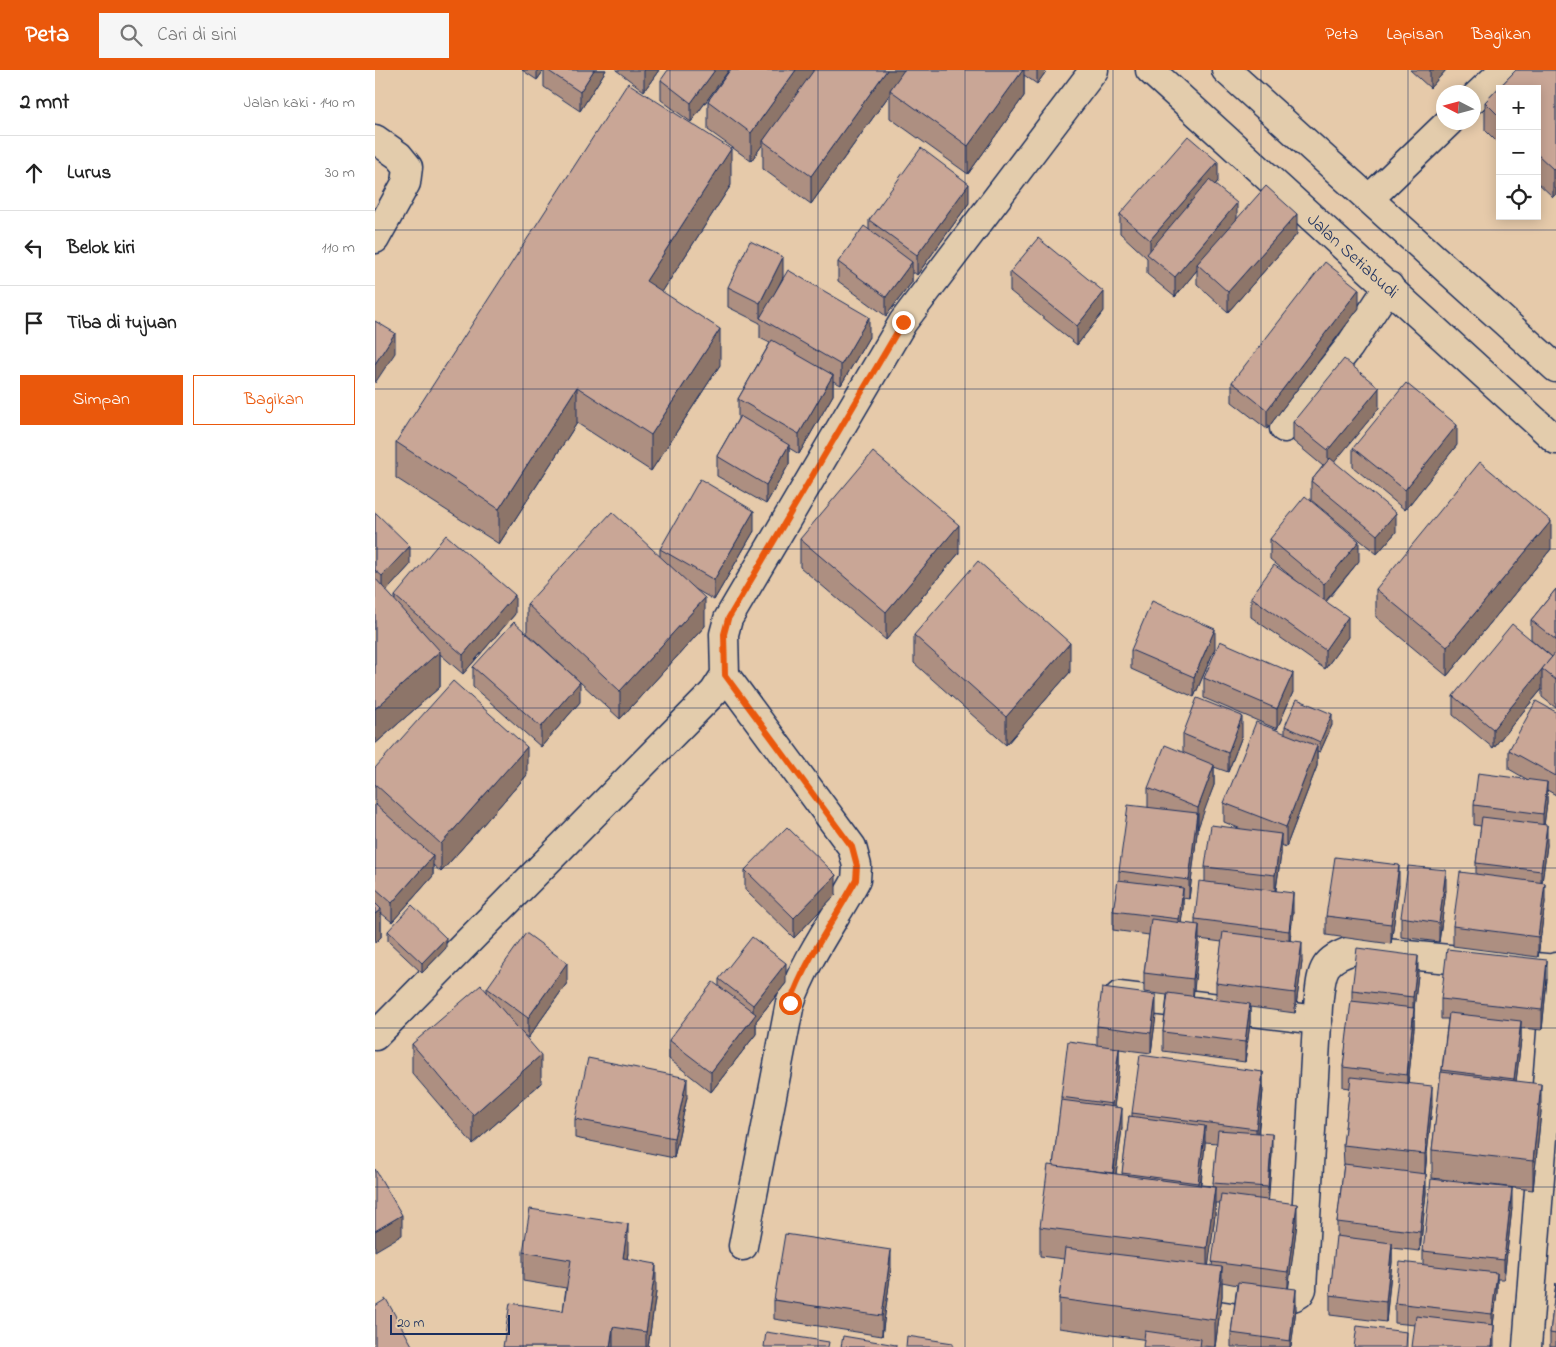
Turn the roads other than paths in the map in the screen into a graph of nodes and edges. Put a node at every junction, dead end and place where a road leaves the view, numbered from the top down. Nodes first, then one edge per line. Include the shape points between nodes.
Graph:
1 (1094, 70) edge
2 (1150, 70) edge
3 (1226, 70) edge
4 (1504, 70) edge
5 (1481, 92) edge
6 (1441, 130) edge
7 (375, 139) edge
8 (1370, 198) junction
9 (375, 239) edge
10 (1389, 286) junction
11 (1556, 368) edge
12 (1284, 428) dead end
13 (1556, 440) edge
14 (725, 675) junction
15 (1556, 968) edge
16 (1116, 995) edge
17 (1318, 1020) junction
18 (375, 1036) edge
19 (743, 1246) dead end
20 (1157, 1277) edge
21 (1527, 1347) edge

1 - 14 street via 903,322 728,619 724,634
2 - 10 street, Jalan Setiabudi
3 - 8 street
4 - 5 street
6 - 8 street
7 - 9 street via 399,156 407,167 406,183
8 - 11 street
10 - 12 street via 1349,347
10 - 13 street, Jalan Setiabudi
14 - 18 street via 714,692
14 - 19 street via 852,847 857,866 856,880 812,952 790,1003
15 - 17 street via 1354,950 1338,955 1326,964
15 - 21 street
16 - 17 street
17 - 20 street via 1303,1282 1299,1294 1293,1297

